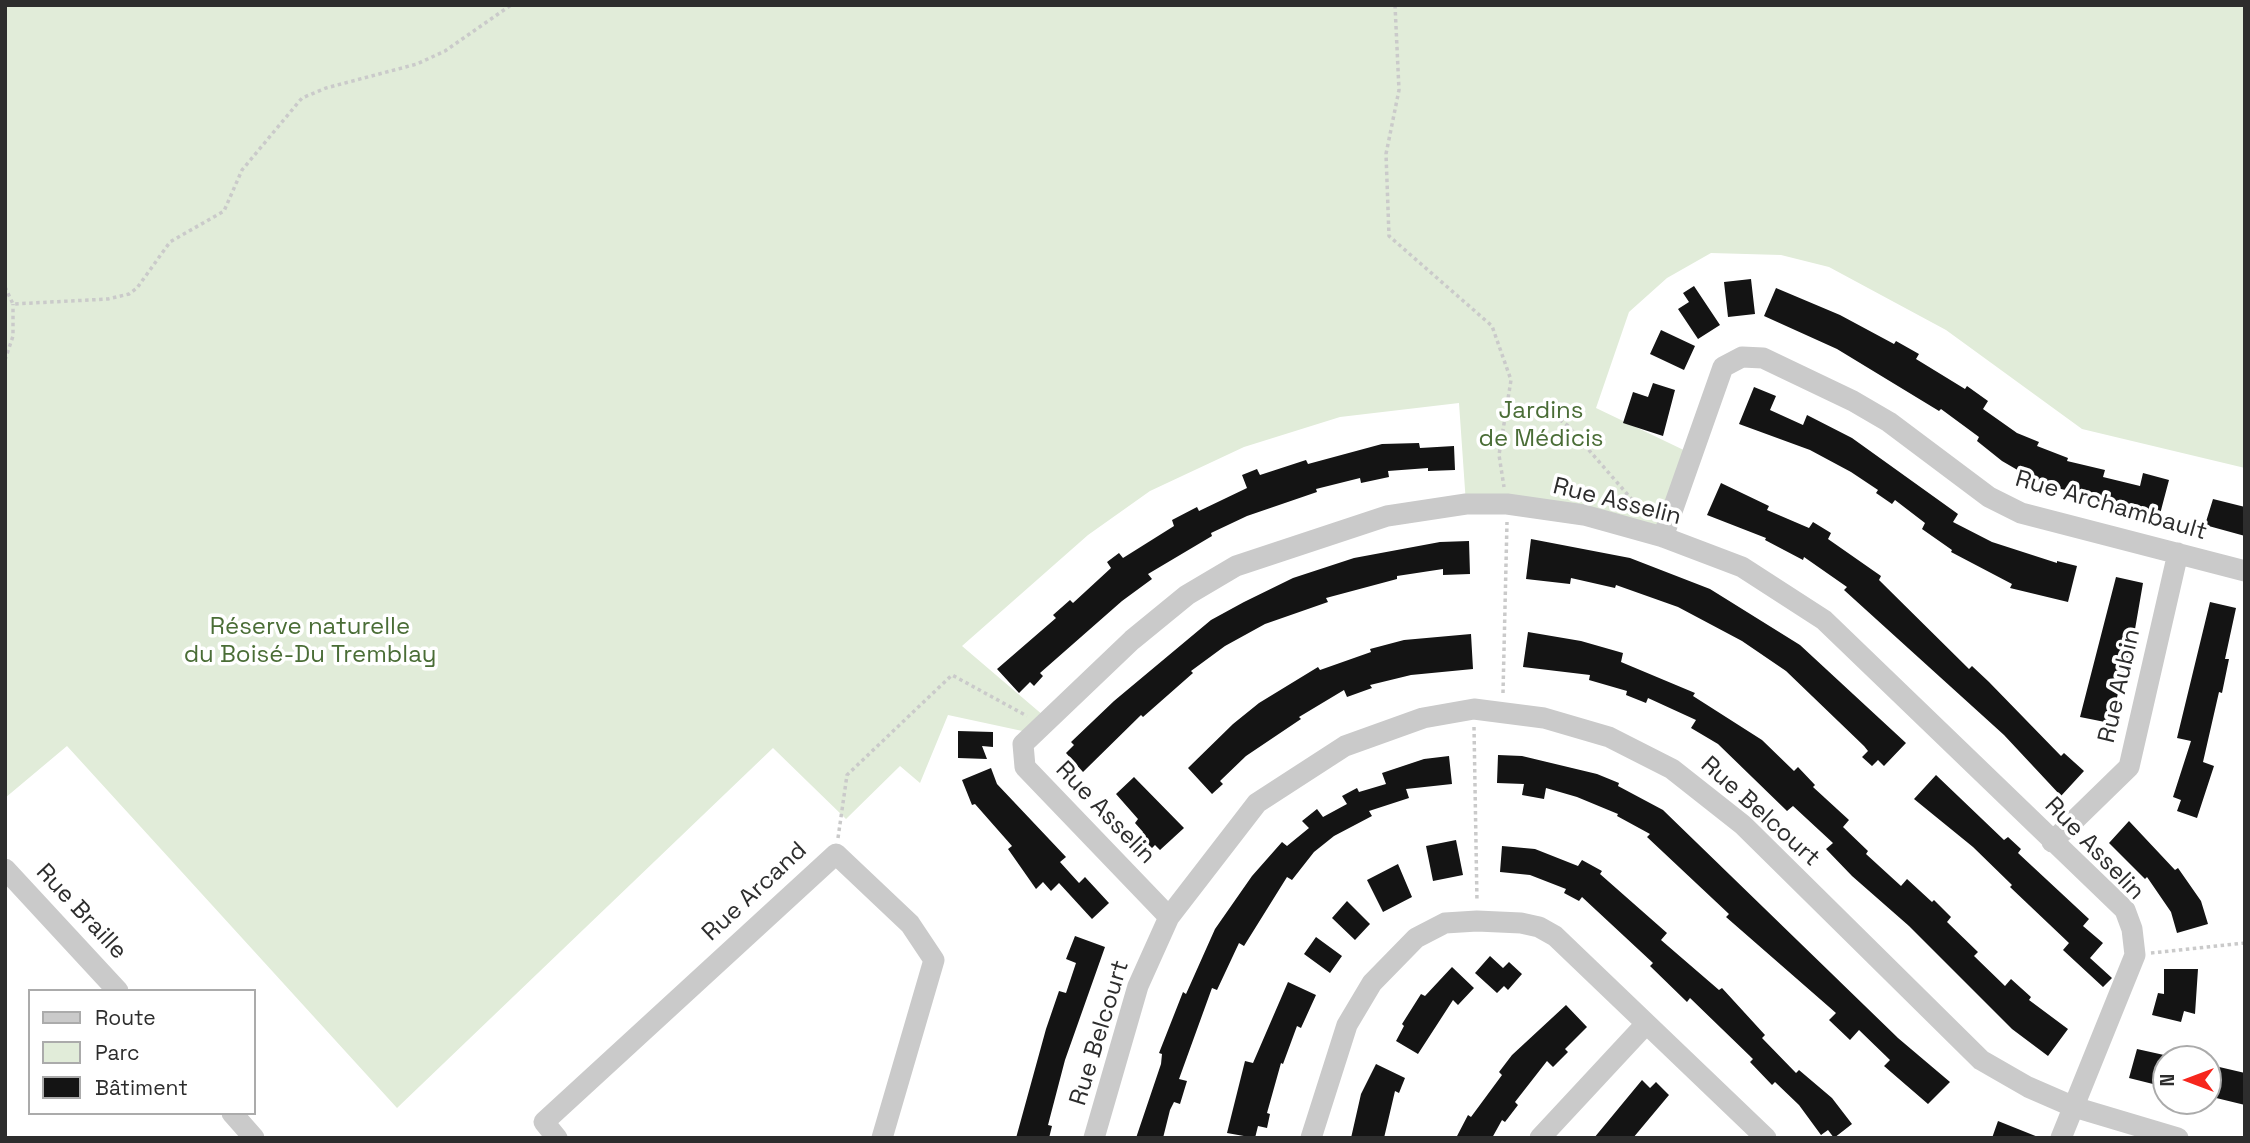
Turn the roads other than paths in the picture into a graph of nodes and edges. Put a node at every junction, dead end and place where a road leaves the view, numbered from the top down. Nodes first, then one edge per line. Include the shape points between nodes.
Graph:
1 (1663, 537) junction
2 (2178, 554) junction
3 (2245, 571) edge
4 (2052, 842) junction
5 (5, 869) edge
6 (1169, 917) junction
7 (116, 989) edge
8 (1646, 1024) junction
9 (2074, 1107) junction
10 (234, 1115) edge
11 (254, 1138) edge
12 (557, 1138) edge
13 (882, 1138) edge
14 (1094, 1138) edge
15 (1311, 1138) edge
16 (1540, 1138) edge
17 (1766, 1138) edge
18 (2061, 1138) edge
19 (2178, 1138) edge

1 - 2 street, Rue Archambault via 1723,367 1742,357 1763,358 1853,401 1889,422 1989,497 2021,513
1 - 4 street, Rue Asselin via 1742,568 1824,620
1 - 6 street, Rue Asselin via 1584,515 1507,504 1466,504 1387,516 1236,566 1187,595 1023,744 1025,767
2 - 3 street, Rue Archambault
2 - 4 street, Rue Aubin via 2129,767
4 - 9 street, Rue Asselin via 2125,910 2136,955
5 - 7 street, Rue Braille
6 - 9 street, Rue Belcourt via 1257,803 1345,746 1423,718 1474,709 1544,718 1609,737 1672,769 1743,825 1981,1060
6 - 14 street, Rue Belcourt via 1138,986
8 - 15 street via 1547,931 1521,922 1445,923 1416,937 1372,983 1347,1025
8 - 16 street
8 - 17 street
9 - 18 street
9 - 19 street, Rue Belcourt
10 - 11 street
12 - 13 street, Rue Arcand via 544,1122 836,854 910,924 933,960

